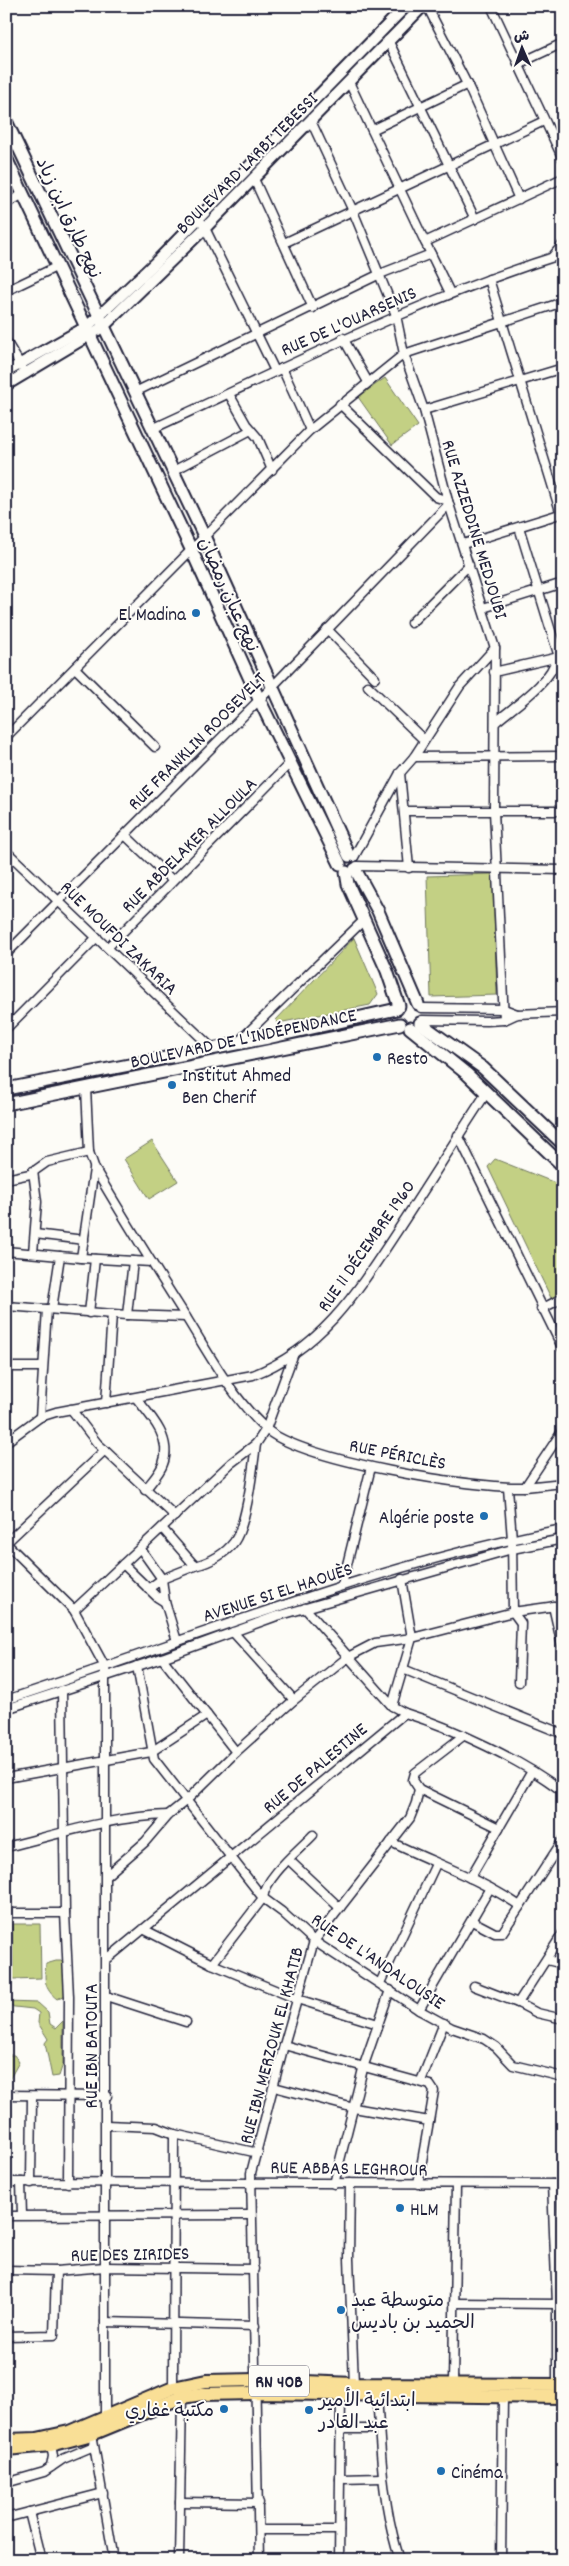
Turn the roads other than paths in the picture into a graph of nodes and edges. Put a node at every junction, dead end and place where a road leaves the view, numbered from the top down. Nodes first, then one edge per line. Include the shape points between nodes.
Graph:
1 (406, 6) edge
2 (423, 6) edge
3 (427, 6) edge
4 (491, 6) edge
5 (388, 40) junction
6 (563, 43) edge
7 (518, 64) junction
8 (349, 82) junction
9 (468, 84) junction
10 (318, 95) junction
11 (328, 103) junction
12 (421, 106) junction
13 (6, 121) edge
14 (311, 121) junction
15 (544, 121) junction
16 (372, 130) junction
17 (496, 144) junction
18 (6, 158) edge
19 (563, 160) edge
20 (448, 167) junction
21 (563, 178) edge
22 (254, 179) junction
23 (401, 190) junction
24 (23, 194) junction
25 (519, 199) junction
26 (6, 204) edge
27 (353, 211) junction
28 (198, 219) junction
29 (475, 220) junction
30 (206, 228) junction
31 (426, 242) junction
32 (284, 243) junction
33 (563, 244) edge
34 (431, 254) junction
35 (563, 254) edge
36 (552, 257) junction
37 (58, 266) junction
38 (380, 274) junction
39 (488, 279) junction
40 (6, 291) edge
41 (450, 293) junction
42 (563, 302) edge
43 (313, 308) junction
44 (396, 315) junction
45 (101, 322) junction
46 (502, 323) junction
47 (88, 332) junction
48 (258, 334) junction
49 (343, 338) junction
50 (6, 341) edge
51 (404, 354) junction
52 (563, 368) edge
53 (23, 369) junction
54 (278, 369) junction
55 (6, 372) edge
56 (368, 382) junction
57 (519, 382) junction
58 (6, 385) edge
59 (135, 392) junction
60 (229, 394) junction
61 (340, 404) junction
62 (424, 410) junction
63 (152, 429) junction
64 (251, 430) junction
65 (310, 430) junction
66 (272, 470) junction
67 (173, 471) junction
68 (448, 503) junction
69 (562, 514) edge
70 (519, 527) junction
71 (204, 536) junction
72 (463, 544) junction
73 (192, 550) junction
74 (469, 565) junction
75 (563, 583) edge
76 (538, 591) junction
77 (483, 608) junction
78 (411, 623) dead end
79 (327, 629) junction
80 (495, 648) junction
81 (559, 657) edge
82 (75, 668) junction
83 (494, 672) junction
84 (563, 672) edge
85 (375, 678) dead end
86 (368, 686) dead end
87 (271, 688) junction
88 (259, 699) junction
89 (496, 722) junction
90 (6, 738) edge
91 (424, 740) junction
92 (155, 746) dead end
93 (563, 756) edge
94 (414, 757) junction
95 (494, 757) junction
96 (290, 763) junction
97 (400, 773) junction
98 (405, 811) junction
99 (494, 811) junction
100 (563, 811) edge
101 (125, 835) junction
102 (6, 851) edge
103 (350, 864) junction
104 (409, 868) junction
105 (497, 869) junction
106 (563, 870) edge
107 (173, 881) junction
108 (59, 902) junction
109 (364, 920) junction
110 (97, 937) junction
111 (108, 947) junction
112 (6, 954) edge
113 (419, 1006) junction
114 (398, 1007) junction
115 (504, 1009) junction
116 (563, 1012) edge
117 (517, 1014) junction
118 (504, 1020) junction
119 (413, 1024) junction
120 (6, 1029) edge
121 (236, 1044) junction
122 (211, 1047) junction
123 (191, 1051) junction
124 (192, 1066) junction
125 (86, 1088) junction
126 (6, 1089) edge
127 (487, 1092) junction
128 (6, 1104) edge
129 (458, 1135) junction
130 (563, 1144) edge
131 (88, 1152) junction
132 (563, 1166) edge
133 (94, 1169) junction
134 (33, 1171) junction
135 (6, 1179) edge
136 (35, 1234) junction
137 (84, 1240) junction
138 (6, 1251) edge
139 (33, 1253) junction
140 (60, 1256) junction
141 (81, 1258) junction
142 (95, 1259) junction
143 (133, 1261) junction
144 (151, 1262) junction
145 (563, 1298) edge
146 (6, 1306) edge
147 (50, 1309) junction
148 (541, 1309) junction
149 (89, 1313) junction
150 (112, 1314) junction
151 (127, 1316) junction
152 (186, 1317) junction
153 (563, 1349) edge
154 (294, 1353) junction
155 (6, 1367) edge
156 (42, 1367) junction
157 (224, 1380) junction
158 (136, 1398) junction
159 (106, 1403) junction
160 (71, 1409) junction
161 (40, 1417) junction
162 (266, 1429) junction
163 (563, 1430) edge
164 (6, 1442) edge
165 (256, 1444) junction
166 (105, 1450) junction
167 (371, 1466) junction
168 (563, 1483) edge
169 (525, 1487) junction
170 (508, 1488) junction
171 (145, 1490) junction
172 (175, 1516) junction
173 (162, 1528) junction
174 (563, 1529) edge
175 (512, 1538) junction
176 (563, 1539) edge
177 (6, 1543) edge
178 (140, 1548) junction
179 (512, 1549) junction
180 (123, 1564) junction
181 (195, 1566) junction
182 (162, 1578) junction
183 (402, 1579) junction
184 (342, 1585) junction
185 (148, 1589) junction
186 (165, 1602) junction
187 (563, 1605) edge
188 (552, 1606) junction
189 (271, 1608) junction
190 (306, 1608) junction
191 (74, 1610) junction
192 (513, 1612) junction
193 (274, 1617) junction
194 (233, 1632) junction
195 (412, 1638) junction
196 (178, 1642) junction
197 (563, 1650) edge
198 (348, 1657) junction
199 (162, 1658) junction
200 (137, 1666) junction
201 (105, 1667) junction
202 (403, 1670) junction
203 (105, 1676) junction
204 (520, 1682) dead end
205 (62, 1690) junction
206 (6, 1700) edge
207 (294, 1700) junction
208 (392, 1706) junction
209 (6, 1709) edge
210 (405, 1713) junction
211 (207, 1715) junction
212 (563, 1734) edge
213 (463, 1736) junction
214 (152, 1752) junction
215 (236, 1752) junction
216 (105, 1759) junction
217 (64, 1766) junction
218 (532, 1770) junction
219 (6, 1778) edge
220 (419, 1789) junction
221 (563, 1792) edge
222 (188, 1799) junction
223 (168, 1815) junction
224 (106, 1822) junction
225 (499, 1828) junction
226 (64, 1832) junction
227 (313, 1835) dead end
228 (563, 1840) edge
229 (391, 1842) junction
230 (6, 1847) edge
231 (232, 1857) junction
232 (289, 1860) junction
233 (436, 1864) junction
234 (106, 1875) junction
235 (470, 1878) junction
236 (490, 1888) junction
237 (262, 1898) junction
238 (520, 1906) junction
239 (340, 1908) junction
240 (6, 1913) edge
241 (65, 1913) junction
242 (472, 1921) junction
243 (145, 1930) junction
244 (563, 1934) edge
245 (314, 1941) junction
246 (106, 1960) junction
247 (547, 1960) junction
248 (212, 1964) junction
249 (563, 1964) edge
250 (380, 1983) junction
251 (474, 1986) dead end
252 (390, 1990) junction
253 (106, 1996) junction
254 (297, 1999) junction
255 (518, 2003) junction
256 (419, 2010) junction
257 (563, 2019) edge
258 (186, 2022) dead end
259 (444, 2023) junction
260 (378, 2024) junction
261 (284, 2045) junction
262 (364, 2065) junction
263 (563, 2077) edge
264 (421, 2082) junction
265 (274, 2087) junction
266 (6, 2095) edge
267 (32, 2096) junction
268 (68, 2096) junction
269 (107, 2096) junction
270 (354, 2108) junction
271 (429, 2121) junction
272 (106, 2125) junction
273 (174, 2134) junction
274 (258, 2153) junction
275 (6, 2182) edge
276 (21, 2182) junction
277 (31, 2182) junction
278 (174, 2182) junction
279 (250, 2182) junction
280 (68, 2183) junction
281 (105, 2183) junction
282 (350, 2183) junction
283 (334, 2184) junction
284 (418, 2184) junction
285 (456, 2184) junction
286 (552, 2184) junction
287 (563, 2184) edge
288 (22, 2215) junction
289 (174, 2215) junction
290 (251, 2215) junction
291 (6, 2216) edge
292 (106, 2216) junction
293 (105, 2268) junction
294 (174, 2268) junction
295 (254, 2269) junction
296 (6, 2270) edge
297 (56, 2271) junction
298 (454, 2303) junction
299 (557, 2304) junction
300 (105, 2322) junction
301 (173, 2324) junction
302 (255, 2326) junction
303 (6, 2336) edge
304 (354, 2384) junction
305 (453, 2384) junction
306 (257, 2386) junction
307 (560, 2391) edge
308 (178, 2393) junction
309 (341, 2395) junction
310 (378, 2395) junction
311 (503, 2397) junction
312 (106, 2416) junction
313 (340, 2429) junction
314 (380, 2429) junction
315 (6, 2440) edge
316 (93, 2440) junction
317 (24, 2444) junction
318 (51, 2445) junction
319 (6, 2449) edge
320 (51, 2468) junction
321 (382, 2478) junction
322 (340, 2479) junction
323 (6, 2483) edge
324 (103, 2493) junction
325 (180, 2502) junction
326 (259, 2503) junction
327 (29, 2512) junction
328 (6, 2518) edge
329 (259, 2530) junction
330 (339, 2530) junction
331 (113, 2559) edge
332 (41, 2560) edge
333 (179, 2560) edge
334 (259, 2560) edge
335 (339, 2560) edge
336 (400, 2560) edge
337 (502, 2560) edge

1 - 10 street, BOULEVARD LARBI TEBESSI
2 - 5 street, BOULEVARD LARBI TEBESSI
3 - 9 street
4 - 7 street
5 - 8 street, BOULEVARD LARBI TEBESSI
5 - 12 street
6 - 7 street
7 - 15 street
8 - 11 street, BOULEVARD LARBI TEBESSI
8 - 16 street
9 - 12 street
9 - 17 street
10 - 11 street
10 - 28 street, BOULEVARD LARBI TEBESSI
11 - 14 street, BOULEVARD LARBI TEBESSI
12 - 16 street
12 - 20 street
13 - 45 main road, نهج طارق ابن زياد
14 - 22 street, BOULEVARD LARBI TEBESSI
14 - 27 street, RUE AZZEDDINE MEDJOUBI
15 - 17 street
15 - 19 street
16 - 23 street
17 - 20 street
17 - 25 street
18 - 24 main road, نهج طارق ابن زياد
20 - 23 street
20 - 29 street
21 - 25 street
22 - 30 street, BOULEVARD LARBI TEBESSI
22 - 32 street
23 - 27 street
23 - 31 street
24 - 26 street
24 - 37 main road, نهج طارق ابن زياد
25 - 29 street
27 - 32 street
27 - 38 street, RUE AZZEDDINE MEDJOUBI
28 - 30 street
28 - 45 street, BOULEVARD LARBI TEBESSI
29 - 31 street
30 - 45 street, BOULEVARD LARBI TEBESSI
30 - 48 street
31 - 34 street
32 - 43 street
33 - 36 street
34 - 38 street
34 - 41 street
35 - 36 street, RUE DE L'OUARSENIS
36 - 39 street, RUE DE L'OUARSENIS
37 - 40 street
37 - 47 main road, نهج طارق ابن زياد
38 - 43 street
38 - 44 street, RUE AZZEDDINE MEDJOUBI
39 - 41 street, RUE DE L'OUARSENIS
39 - 46 street
41 - 44 street, RUE DE L'OUARSENIS
42 - 46 street
43 - 48 street
44 - 49 street, RUE DE L'OUARSENIS
44 - 51 street, RUE AZZEDDINE MEDJOUBI
45 - 47 street, BOULEVARD LARBI TEBESSI
45 - 59 main road, نهج عبان رمضان
46 - 51 street
46 - 57 street
47 - 53 street, BOULEVARD LARBI TEBESSI
47 - 73 main road, نهج عبان رمضان
48 - 54 street
48 - 59 street
49 - 54 street, RUE DE L'OUARSENIS
49 - 56 street
50 - 53 street
51 - 56 street
51 - 62 street, RUE AZZEDDINE MEDJOUBI
52 - 57 street
53 - 55 street
53 - 58 street
54 - 60 street, RUE DE L'OUARSENIS
54 - 65 street
56 - 61 street
57 - 62 street
57 - 69 street
59 - 63 main road, نهج عبان رمضان
60 - 63 street, RUE DE L'OUARSENIS
60 - 64 street
61 - 65 street
61 - 68 street via 436,497
62 - 68 street, RUE AZZEDDINE MEDJOUBI
63 - 67 main road, نهج عبان رمضان
64 - 66 street
64 - 67 street
65 - 66 street
66 - 71 street
67 - 71 main road, نهج عبان رمضان
68 - 72 street, RUE AZZEDDINE MEDJOUBI
68 - 79 street, RUE FRANKLIN ROOSEVELT
69 - 70 street
70 - 72 street
70 - 76 street
71 - 73 street
71 - 87 main road, نهج عبان رمضان
72 - 74 street, RUE AZZEDDINE MEDJOUBI
73 - 82 street
73 - 88 main road, نهج عبان رمضان
74 - 77 street, RUE AZZEDDINE MEDJOUBI
74 - 78 street
75 - 76 street
76 - 77 street
76 - 81 street
77 - 80 street, RUE AZZEDDINE MEDJOUBI
79 - 85 street
79 - 87 street, RUE FRANKLIN ROOSEVELT
80 - 83 street, RUE AZZEDDINE MEDJOUBI
80 - 91 street via 460,686
81 - 83 street
81 - 84 street
81 - 89 street via 539,685
82 - 90 street
82 - 92 street
83 - 89 street, RUE AZZEDDINE MEDJOUBI
86 - 91 street
87 - 88 street, RUE FRANKLIN ROOSEVELT
87 - 103 main road, نهج عبان رمضان via 332,815
88 - 96 main road, نهج عبان رمضان
88 - 101 street, RUE FRANKLIN ROOSEVELT
89 - 95 street, RUE AZZEDDINE MEDJOUBI
91 - 94 street
93 - 95 street
94 - 95 street
94 - 97 street
95 - 99 street, RUE AZZEDDINE MEDJOUBI
96 - 103 main road, نهج عبان رمضان
96 - 107 street, RUE ABDELAKER ALLOULA
97 - 98 street
97 - 103 street
98 - 99 street
98 - 104 street
99 - 100 street
99 - 105 street, RUE AZZEDDINE MEDJOUBI
101 - 107 street
101 - 108 street, RUE FRANKLIN ROOSEVELT
102 - 108 street, RUE MOUFDI ZAKARIA
103 - 104 street
103 - 109 main road, نهج عبان رمضان via 348,884
103 - 113 main road, نهج عبان رمضان via 378,911
104 - 105 street
105 - 106 street
105 - 115 street, RUE AZZEDDINE MEDJOUBI
107 - 111 street, RUE ABDELAKER ALLOULA
108 - 110 street, RUE MOUFDI ZAKARIA
108 - 112 street, RUE FRANKLIN ROOSEVELT
109 - 114 main road, نهج عبان رمضان via 390,976
109 - 121 street
110 - 111 street, RUE MOUFDI ZAKARIA
110 - 120 street
111 - 122 street, RUE MOUFDI ZAKARIA
113 - 114 main road, BOULEVARD DE L'INDÉPENDANCE via 409,1001
113 - 115 street
113 - 119 main road, نهج عبان رمضان
114 - 119 main road, نهج عبان رمضان via 396,1017
114 - 121 main road, BOULEVARD DE L'INDÉPENDANCE
115 - 117 street
115 - 118 street, RUE AZZEDDINE MEDJOUBI
116 - 117 street
117 - 118 street
118 - 119 street
119 - 124 main road, BOULEVARD DE L'INDÉPENDANCE
119 - 127 main road
119 - 130 main road via 482,1068
121 - 122 main road, BOULEVARD DE L'INDÉPENDANCE
122 - 123 main road, BOULEVARD DE L'INDÉPENDANCE
123 - 124 main road
123 - 126 main road, BOULEVARD DE L'INDÉPENDANCE
124 - 125 main road, BOULEVARD DE L'INDÉPENDANCE
125 - 128 main road, BOULEVARD DE L'INDÉPENDANCE
125 - 131 street, RUE PÉRICLÈS
127 - 129 street, RUE 11 DÉCEMBRE 1960
127 - 132 main road
129 - 148 street
129 - 154 street, RUE 11 DÉCEMBRE 1960 via 341,1312
131 - 133 street, RUE PÉRICLÈS
131 - 134 street via 48,1162
133 - 137 street
133 - 144 street, RUE PÉRICLÈS
134 - 135 street
134 - 136 street via 38,1198
136 - 137 street
136 - 139 street
137 - 141 street
138 - 139 street
139 - 140 street
140 - 141 street
140 - 147 street
141 - 142 street
142 - 143 street
142 - 149 street
143 - 144 street
143 - 151 street
144 - 152 street, RUE PÉRICLÈS
145 - 148 street
146 - 147 street
147 - 149 street
147 - 156 street
148 - 153 street
149 - 150 street
150 - 151 street
150 - 159 street
151 - 152 street
152 - 157 street, RUE PÉRICLÈS
154 - 157 street, RUE 11 DÉCEMBRE 1960 via 262,1371
154 - 162 street
155 - 156 street
156 - 161 street
157 - 158 street, RUE 11 DÉCEMBRE 1960
157 - 162 street, RUE PÉRICLÈS
158 - 159 street, RUE 11 DÉCEMBRE 1960
158 - 171 street via 158,1426 165,1454 163,1464
159 - 160 street, RUE 11 DÉCEMBRE 1960
160 - 161 street, RUE 11 DÉCEMBRE 1960
160 - 166 street
161 - 164 street, RUE 11 DÉCEMBRE 1960
162 - 165 street
162 - 167 street, RUE PÉRICLÈS via 302,1449
163 - 169 street
165 - 172 street
165 - 181 street via 238,1536 226,1551
166 - 171 street
166 - 177 street
167 - 170 street, RUE PÉRICLÈS
167 - 184 street
168 - 169 street, RUE PÉRICLÈS
169 - 170 street, RUE PÉRICLÈS
170 - 175 street
171 - 172 street
172 - 173 street
173 - 178 street
173 - 181 street
174 - 175 street, AVENUE SI EL HAOUÈS
175 - 179 street
175 - 184 street, AVENUE SI EL HAOUÈS
176 - 179 street, AVENUE SI EL HAOUÈS
177 - 191 street
178 - 180 street
178 - 182 street
179 - 183 street, AVENUE SI EL HAOUÈS
179 - 192 street
180 - 185 street
180 - 191 street
181 - 182 street
182 - 185 street
182 - 186 street
183 - 190 street, AVENUE SI EL HAOUÈS
183 - 195 street
184 - 189 street, AVENUE SI EL HAOUÈS
185 - 186 street
186 - 196 street
187 - 188 street
188 - 192 street
188 - 197 street
189 - 193 street
189 - 196 street, AVENUE SI EL HAOUÈS
190 - 193 street, AVENUE SI EL HAOUÈS
190 - 198 street
191 - 201 street
192 - 195 street
192 - 204 street via 521,1623
193 - 194 street, AVENUE SI EL HAOUÈS
194 - 199 street, AVENUE SI EL HAOUÈS
194 - 207 street
195 - 198 street via 375,1643
195 - 202 street
196 - 201 street, AVENUE SI EL HAOUÈS
198 - 207 street
198 - 208 street
199 - 200 street, AVENUE SI EL HAOUÈS
199 - 211 street
200 - 203 street, AVENUE SI EL HAOUÈS
200 - 214 street, RUE DE L'ANDALOUSIE
201 - 203 street, RUE IBN BATOUTA
201 - 206 street, AVENUE SI EL HAOUÈS
202 - 208 street
202 - 212 street
203 - 205 street, AVENUE SI EL HAOUÈS
203 - 216 street, RUE IBN BATOUTA
205 - 209 street, AVENUE SI EL HAOUÈS
205 - 217 street
207 - 215 street
208 - 210 street
210 - 213 street
210 - 231 street, RUE DE PALESTINE
211 - 214 street
211 - 215 street
213 - 218 street
213 - 220 street, RUE IBN MERZOUK EL KHATIB via 415,1773 413,1780
214 - 216 street
214 - 222 street, RUE DE L'ANDALOUSIE via 158,1764
215 - 222 street
216 - 217 street
216 - 224 street, RUE IBN BATOUTA
217 - 219 street
217 - 226 street
218 - 221 street
218 - 225 street
220 - 225 street
220 - 229 street, RUE IBN MERZOUK EL KHATIB via 410,1818
222 - 223 street
222 - 231 street, RUE DE L'ANDALOUSIE
223 - 224 street
223 - 234 street via 145,1842
224 - 226 street
224 - 234 street, RUE IBN BATOUTA
225 - 235 street
226 - 230 street
226 - 241 street
227 - 232 street
228 - 238 street
229 - 233 street
229 - 239 street, RUE IBN MERZOUK EL KHATIB
231 - 237 street, RUE DE L'ANDALOUSIE
231 - 243 street, RUE DE PALESTINE
232 - 237 street via 266,1886
232 - 239 street
233 - 235 street
233 - 250 street
234 - 246 street, RUE IBN BATOUTA
235 - 236 street
236 - 238 street
236 - 242 street
237 - 245 street, RUE DE L'ANDALOUSIE
237 - 248 street
238 - 242 street via 502,1934
239 - 245 street, RUE IBN MERZOUK EL KHATIB
240 - 241 street
241 - 268 street via 70,1997
242 - 256 street
243 - 246 street, RUE DE PALESTINE
243 - 248 street
244 - 247 street
245 - 250 street, RUE DE L'ANDALOUSIE
245 - 254 street, RUE IBN MERZOUK EL KHATIB
246 - 253 street, RUE IBN BATOUTA
247 - 249 street
247 - 255 street
248 - 254 street
250 - 252 street, RUE DE L'ANDALOUSIE
251 - 255 street
252 - 256 street, RUE DE L'ANDALOUSIE
252 - 260 street
253 - 258 street
253 - 269 street, RUE IBN BATOUTA
254 - 260 street
254 - 261 street, RUE IBN MERZOUK EL KHATIB
255 - 257 street via 537,2013
256 - 259 street, RUE DE L'ANDALOUSIE
259 - 263 street, RUE DE L'ANDALOUSIE via 496,2047 513,2065
259 - 264 street
260 - 262 street
261 - 262 street
261 - 265 street, RUE IBN MERZOUK EL KHATIB
262 - 264 street
262 - 270 street
264 - 271 street via 430,2085 434,2091
265 - 270 street
265 - 274 street, RUE IBN MERZOUK EL KHATIB
266 - 267 street
267 - 268 street
267 - 277 street
268 - 269 street
268 - 280 street
269 - 272 street, RUE IBN BATOUTA
270 - 271 street
270 - 283 street
271 - 284 street
272 - 273 street via 156,2127
272 - 281 street, RUE IBN BATOUTA
273 - 274 street
273 - 278 street
274 - 279 street, RUE IBN MERZOUK EL KHATIB
275 - 276 street, RUE ABBAS LEGHROUR
276 - 277 street, RUE ABBAS LEGHROUR
276 - 288 street
277 - 280 street, RUE ABBAS LEGHROUR
278 - 279 street, RUE ABBAS LEGHROUR
278 - 281 street, RUE ABBAS LEGHROUR
278 - 289 street
279 - 283 street, RUE ABBAS LEGHROUR
279 - 290 street, RUE IBN MERZOUK EL KHATIB
280 - 281 street, RUE ABBAS LEGHROUR
281 - 292 street, RUE IBN BATOUTA
282 - 283 street, RUE ABBAS LEGHROUR
282 - 284 street, RUE ABBAS LEGHROUR
282 - 304 street via 349,2259
284 - 285 street, RUE ABBAS LEGHROUR
285 - 286 street, RUE ABBAS LEGHROUR
285 - 298 street
286 - 287 street, RUE ABBAS LEGHROUR
286 - 299 street
288 - 291 street
288 - 292 street
289 - 290 street
289 - 292 street
289 - 294 street
290 - 295 street, RUE IBN MERZOUK EL KHATIB
292 - 293 street, RUE IBN BATOUTA
293 - 294 street, RUE DES ZIRIDES
293 - 297 street, RUE DES ZIRIDES
293 - 300 street, RUE IBN BATOUTA
294 - 295 street, RUE DES ZIRIDES
294 - 301 street
295 - 302 street, RUE IBN MERZOUK EL KHATIB
296 - 297 street, RUE DES ZIRIDES
297 - 303 street via 54,2335
298 - 299 street
298 - 305 street
299 - 307 street
300 - 301 street
300 - 312 street, RUE IBN BATOUTA
301 - 302 street
301 - 308 street
302 - 306 street, RUE IBN MERZOUK EL KHATIB
304 - 305 main road, RN 40B
304 - 306 main road, RN 40B
305 - 307 main road, RN 40B
306 - 308 main road, RN 40B via 206,2382
306 - 309 main road, RN 40B
306 - 326 street, RUE IBN MERZOUK EL KHATIB
307 - 311 main road, RN 40B
308 - 312 main road, RN 40B
308 - 316 main road, RN 40B
308 - 325 street
309 - 310 main road, RN 40B
309 - 313 street
310 - 311 main road, RN 40B
310 - 314 street
311 - 337 street
312 - 317 main road, RN 40B via 69,2432
313 - 314 street
313 - 322 street
314 - 321 street
315 - 317 main road, RN 40B
316 - 318 main road, RN 40B
316 - 320 street
316 - 324 street
317 - 318 main road, RN 40B
317 - 319 main road, RN 40B
318 - 320 street
320 - 323 street
321 - 322 street
321 - 336 street via 387,2518
322 - 330 street
324 - 327 street
324 - 331 street
325 - 326 street
325 - 333 street
326 - 329 street, RUE IBN MERZOUK EL KHATIB
327 - 328 street
327 - 332 street
329 - 330 street
329 - 334 street, RUE IBN MERZOUK EL KHATIB
330 - 335 street

